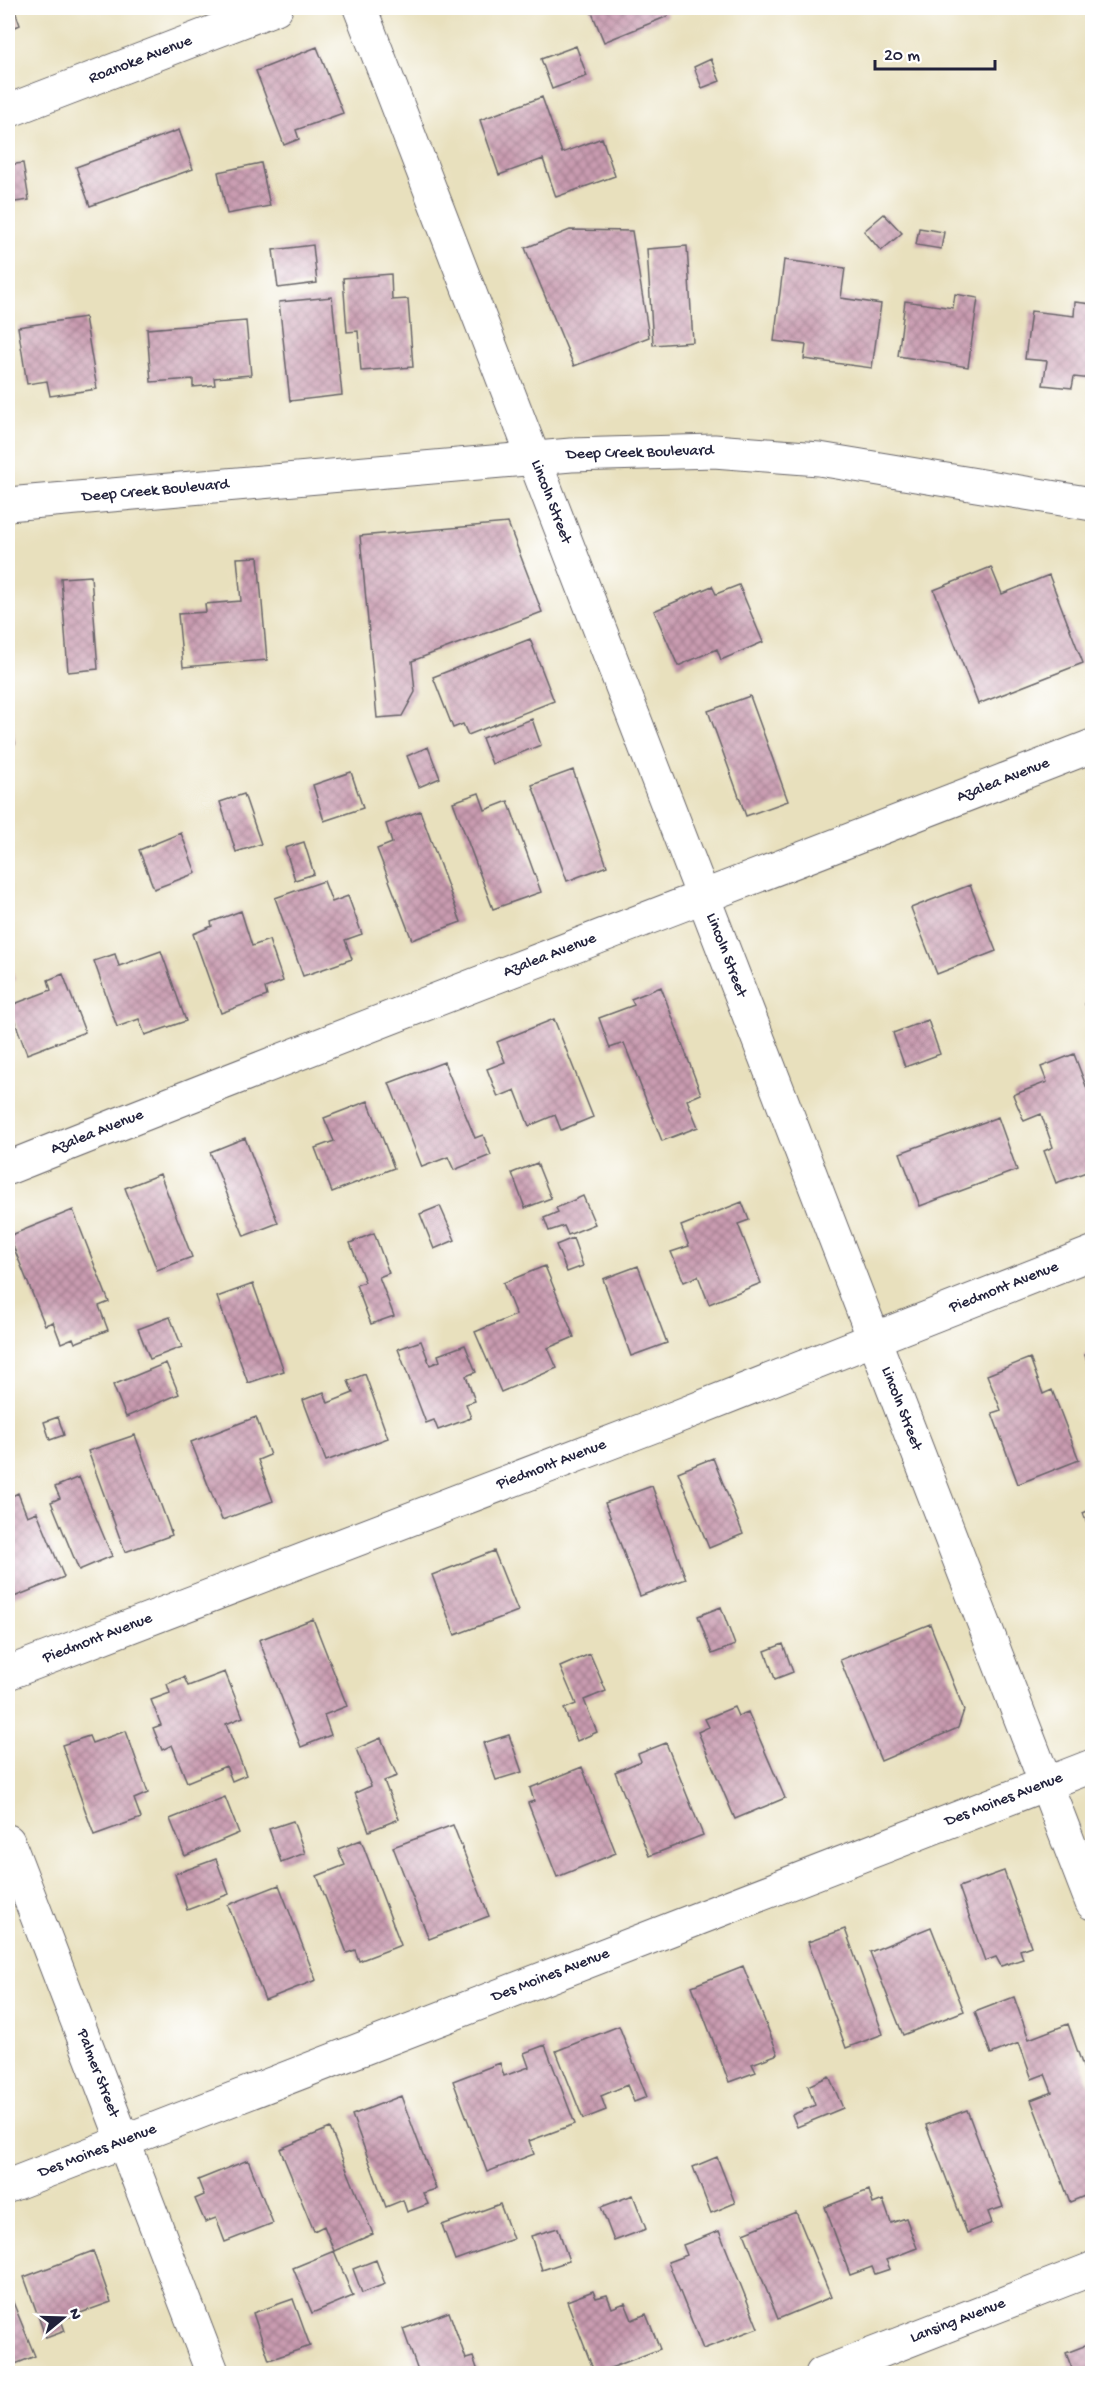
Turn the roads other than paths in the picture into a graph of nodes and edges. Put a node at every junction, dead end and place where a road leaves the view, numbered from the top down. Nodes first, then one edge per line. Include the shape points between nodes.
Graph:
1 (276, 8) edge
2 (360, 8) edge
3 (8, 111) edge
4 (534, 459) junction
5 (8, 504) edge
6 (1092, 504) edge
7 (1092, 746) edge
8 (704, 898) junction
9 (8, 1168) edge
10 (1092, 1253) edge
11 (874, 1337) junction
12 (8, 1673) edge
13 (1092, 1766) edge
14 (1047, 1784) junction
15 (8, 1841) edge
16 (1092, 1903) edge
17 (123, 2141) junction
18 (8, 2186) edge
19 (1092, 2269) edge
20 (213, 2373) edge
21 (822, 2373) edge

1 - 3 street, Roanoke Avenue
2 - 4 street, Lincoln Street
4 - 5 street, Deep Creek Boulevard
4 - 6 street, Deep Creek Boulevard via 714,451 819,459
4 - 8 street, Lincoln Street
7 - 8 street, Azalea Avenue
8 - 9 street, Azalea Avenue via 323,1042
8 - 11 street, Lincoln Street
10 - 11 street, Piedmont Avenue
11 - 12 street, Piedmont Avenue via 656,1425
11 - 14 street, Lincoln Street
13 - 14 street, Des Moines Avenue
14 - 16 street, Lincoln Street
14 - 17 street, Des Moines Avenue
15 - 17 street, Palmer Street
17 - 18 street, Des Moines Avenue
17 - 20 street, Palmer Street
19 - 21 street, Lansing Avenue

